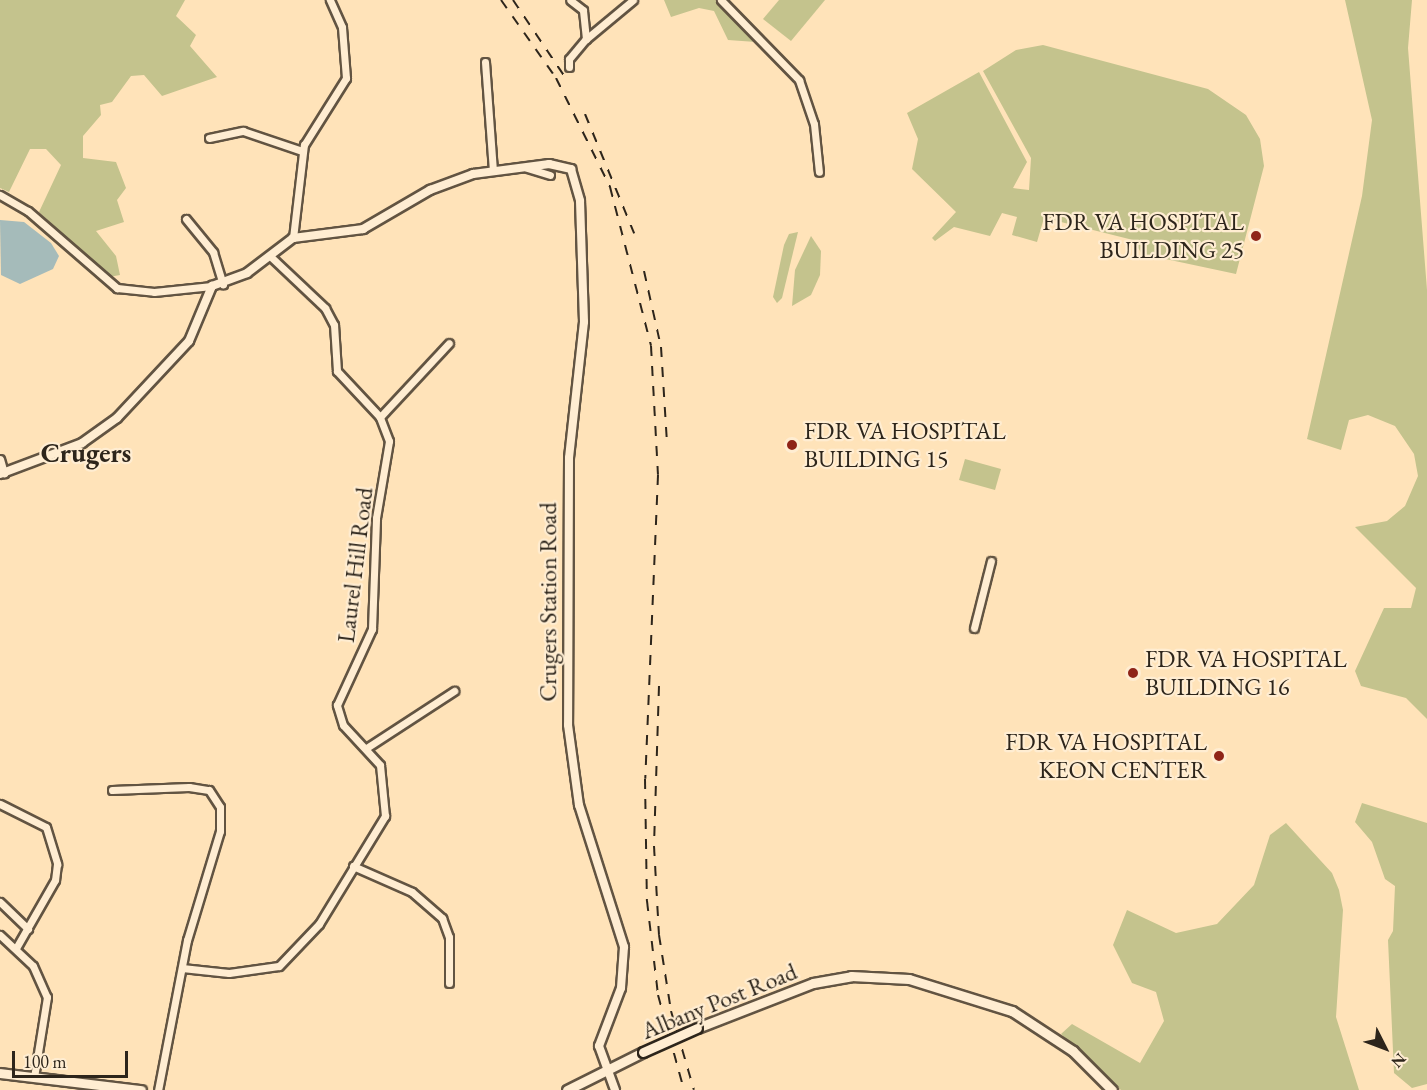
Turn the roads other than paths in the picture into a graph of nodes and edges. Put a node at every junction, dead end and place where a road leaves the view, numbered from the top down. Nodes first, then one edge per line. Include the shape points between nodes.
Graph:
1 (330, 0) edge
2 (570, 0) edge
3 (633, 0) edge
4 (720, 0) edge
5 (586, 39) junction
6 (484, 62) dead end
7 (569, 67) dead end
8 (209, 138) dead end
9 (302, 151) junction
10 (524, 167) junction
11 (493, 170) junction
12 (819, 172) dead end
13 (550, 175) dead end
14 (0, 195) edge
15 (186, 219) dead end
16 (293, 238) junction
17 (271, 257) junction
18 (223, 284) junction
19 (212, 286) junction
20 (449, 343) dead end
21 (380, 417) junction
22 (0, 459) edge
23 (2, 474) edge
24 (991, 561) dead end
25 (974, 628) dead end
26 (454, 691) dead end
27 (368, 747) junction
28 (112, 790) dead end
29 (0, 804) edge
30 (353, 866) junction
31 (0, 902) edge
32 (27, 929) junction
33 (0, 935) edge
34 (16, 948) junction
35 (182, 968) junction
36 (449, 983) dead end
37 (606, 1072) junction
38 (0, 1073) edge
39 (34, 1077) junction
40 (141, 1090) edge
41 (158, 1090) edge
42 (567, 1090) edge
43 (615, 1090) edge
44 (1112, 1090) edge

1 - 9 street via 342,27 346,78
2 - 5 street via 583,10
3 - 5 street
4 - 12 street via 799,80 814,124
5 - 7 street via 569,59
6 - 11 street
8 - 9 street via 243,131
9 - 16 street
10 - 11 street, Crugers Station Road
10 - 13 street
10 - 37 street, Crugers Station Road via 563,165 574,172 579,191 584,322 569,458 568,725 579,805 624,947 621,988 599,1046
11 - 16 street, Crugers Station Road via 442,184 363,229
14 - 19 street via 28,211 117,288 154,292
15 - 18 street via 213,252
16 - 17 street
17 - 18 street
17 - 21 street, Laurel Hill Road via 326,308 334,326 337,371
18 - 19 street
19 - 23 street via 189,341 117,418 82,443
20 - 21 street
21 - 27 street, Laurel Hill Road via 389,441 376,518 372,629 337,705 343,725
22 - 23 street
24 - 25 street
26 - 27 street
27 - 30 street, Laurel Hill Road via 381,765 385,816
28 - 35 street via 209,790 220,807 211,870
29 - 32 street via 46,828 57,864 56,880
30 - 35 street, Laurel Hill Road via 319,924 279,966 229,973
30 - 36 street via 412,892 442,918 449,937
31 - 32 street
32 - 34 street
33 - 34 street
34 - 39 street via 45,987 49,1008
35 - 41 street
37 - 42 main road, Albany Post Road
37 - 43 street, Crugers Station Road
37 - 44 main road, Albany Post Road, bridge via 697,1028 813,983 851,976 909,979 1012,1011 1073,1051
38 - 39 main road
39 - 40 main road

